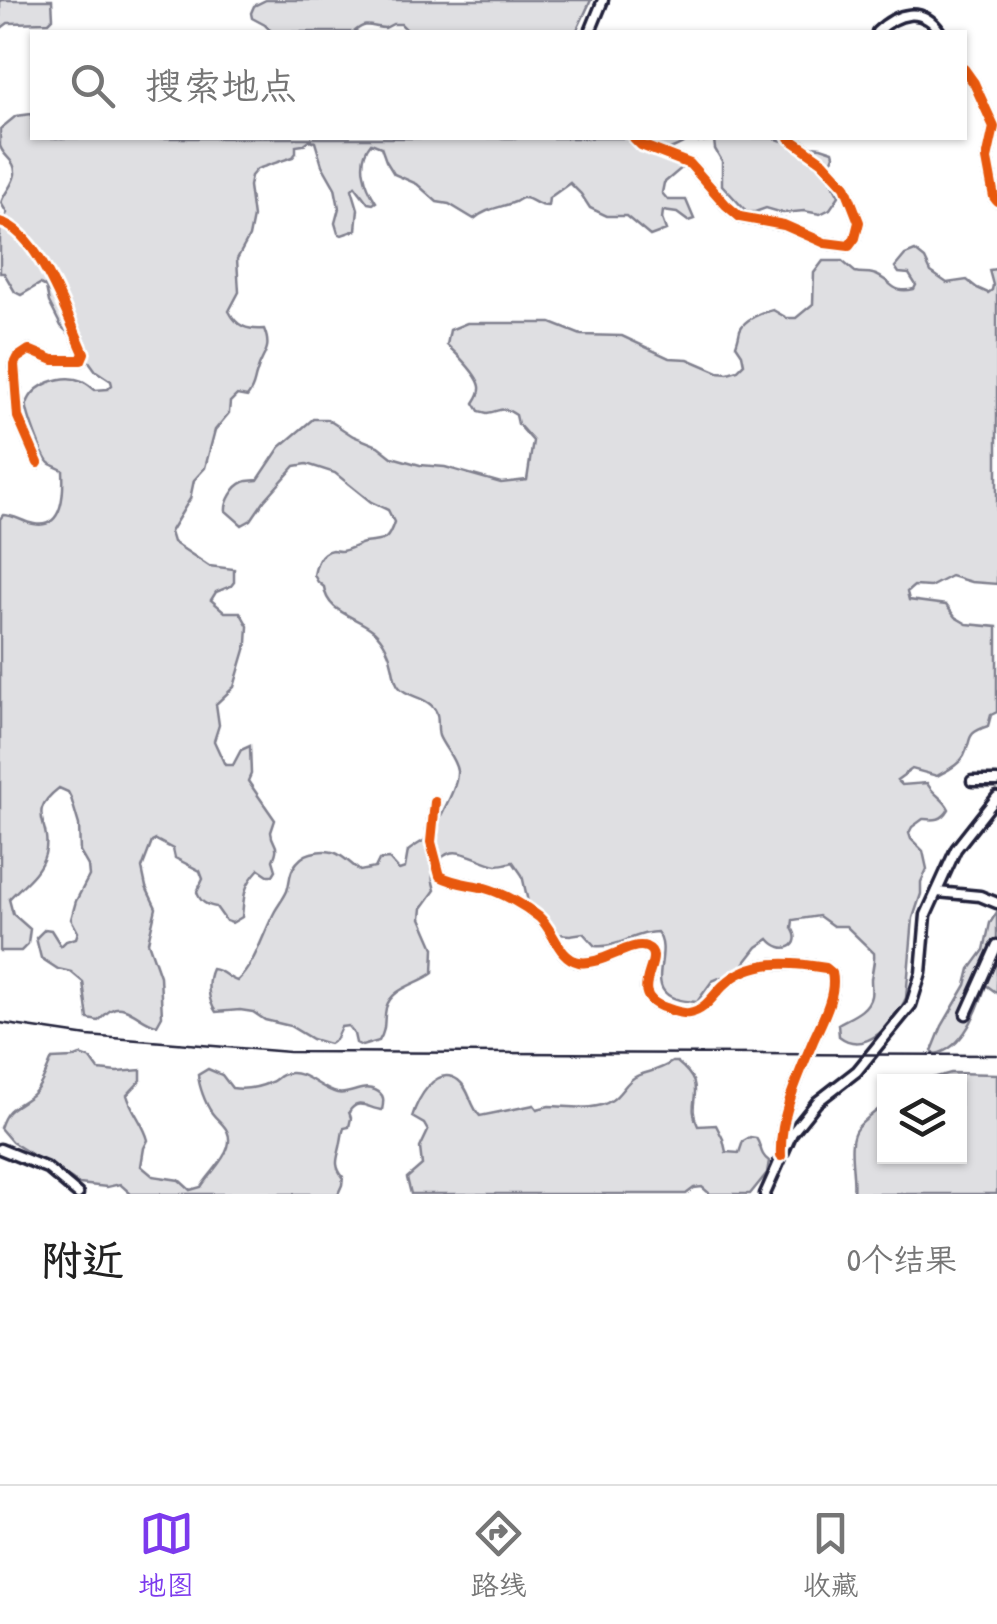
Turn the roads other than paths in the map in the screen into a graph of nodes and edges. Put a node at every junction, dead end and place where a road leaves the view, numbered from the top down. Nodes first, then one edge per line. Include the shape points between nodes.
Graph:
1 (603, 0) edge
2 (591, 30) edge
3 (879, 30) edge
4 (939, 30) edge
5 (967, 74) edge
6 (636, 140) edge
7 (792, 140) edge
8 (997, 201) edge
9 (0, 222) edge
10 (38, 463) dead end
11 (972, 781) dead end
12 (997, 781) edge
13 (997, 797) edge
14 (435, 802) dead end
15 (937, 892) junction
16 (997, 902) edge
17 (997, 945) edge
18 (966, 1014) dead end
19 (0, 1149) edge
20 (781, 1156) junction
21 (78, 1194) edge
22 (765, 1194) edge

1 - 2 street
3 - 4 street via 906,15
5 - 8 street via 994,126 987,158
6 - 7 street via 690,164 740,217 849,246 859,222 845,186
9 - 10 street via 22,234 41,260 84,353 80,360 53,360 29,350 14,364 18,417
11 - 12 street
13 - 15 street via 956,849
14 - 20 street via 432,842 440,876 519,904 580,962 650,949 646,987 653,1004 695,1012 734,976 781,962 832,972 825,1014 782,1129
15 - 16 street
15 - 20 street via 926,914 911,1005 857,1071 817,1102
17 - 18 street
19 - 21 street via 47,1168
20 - 22 street

